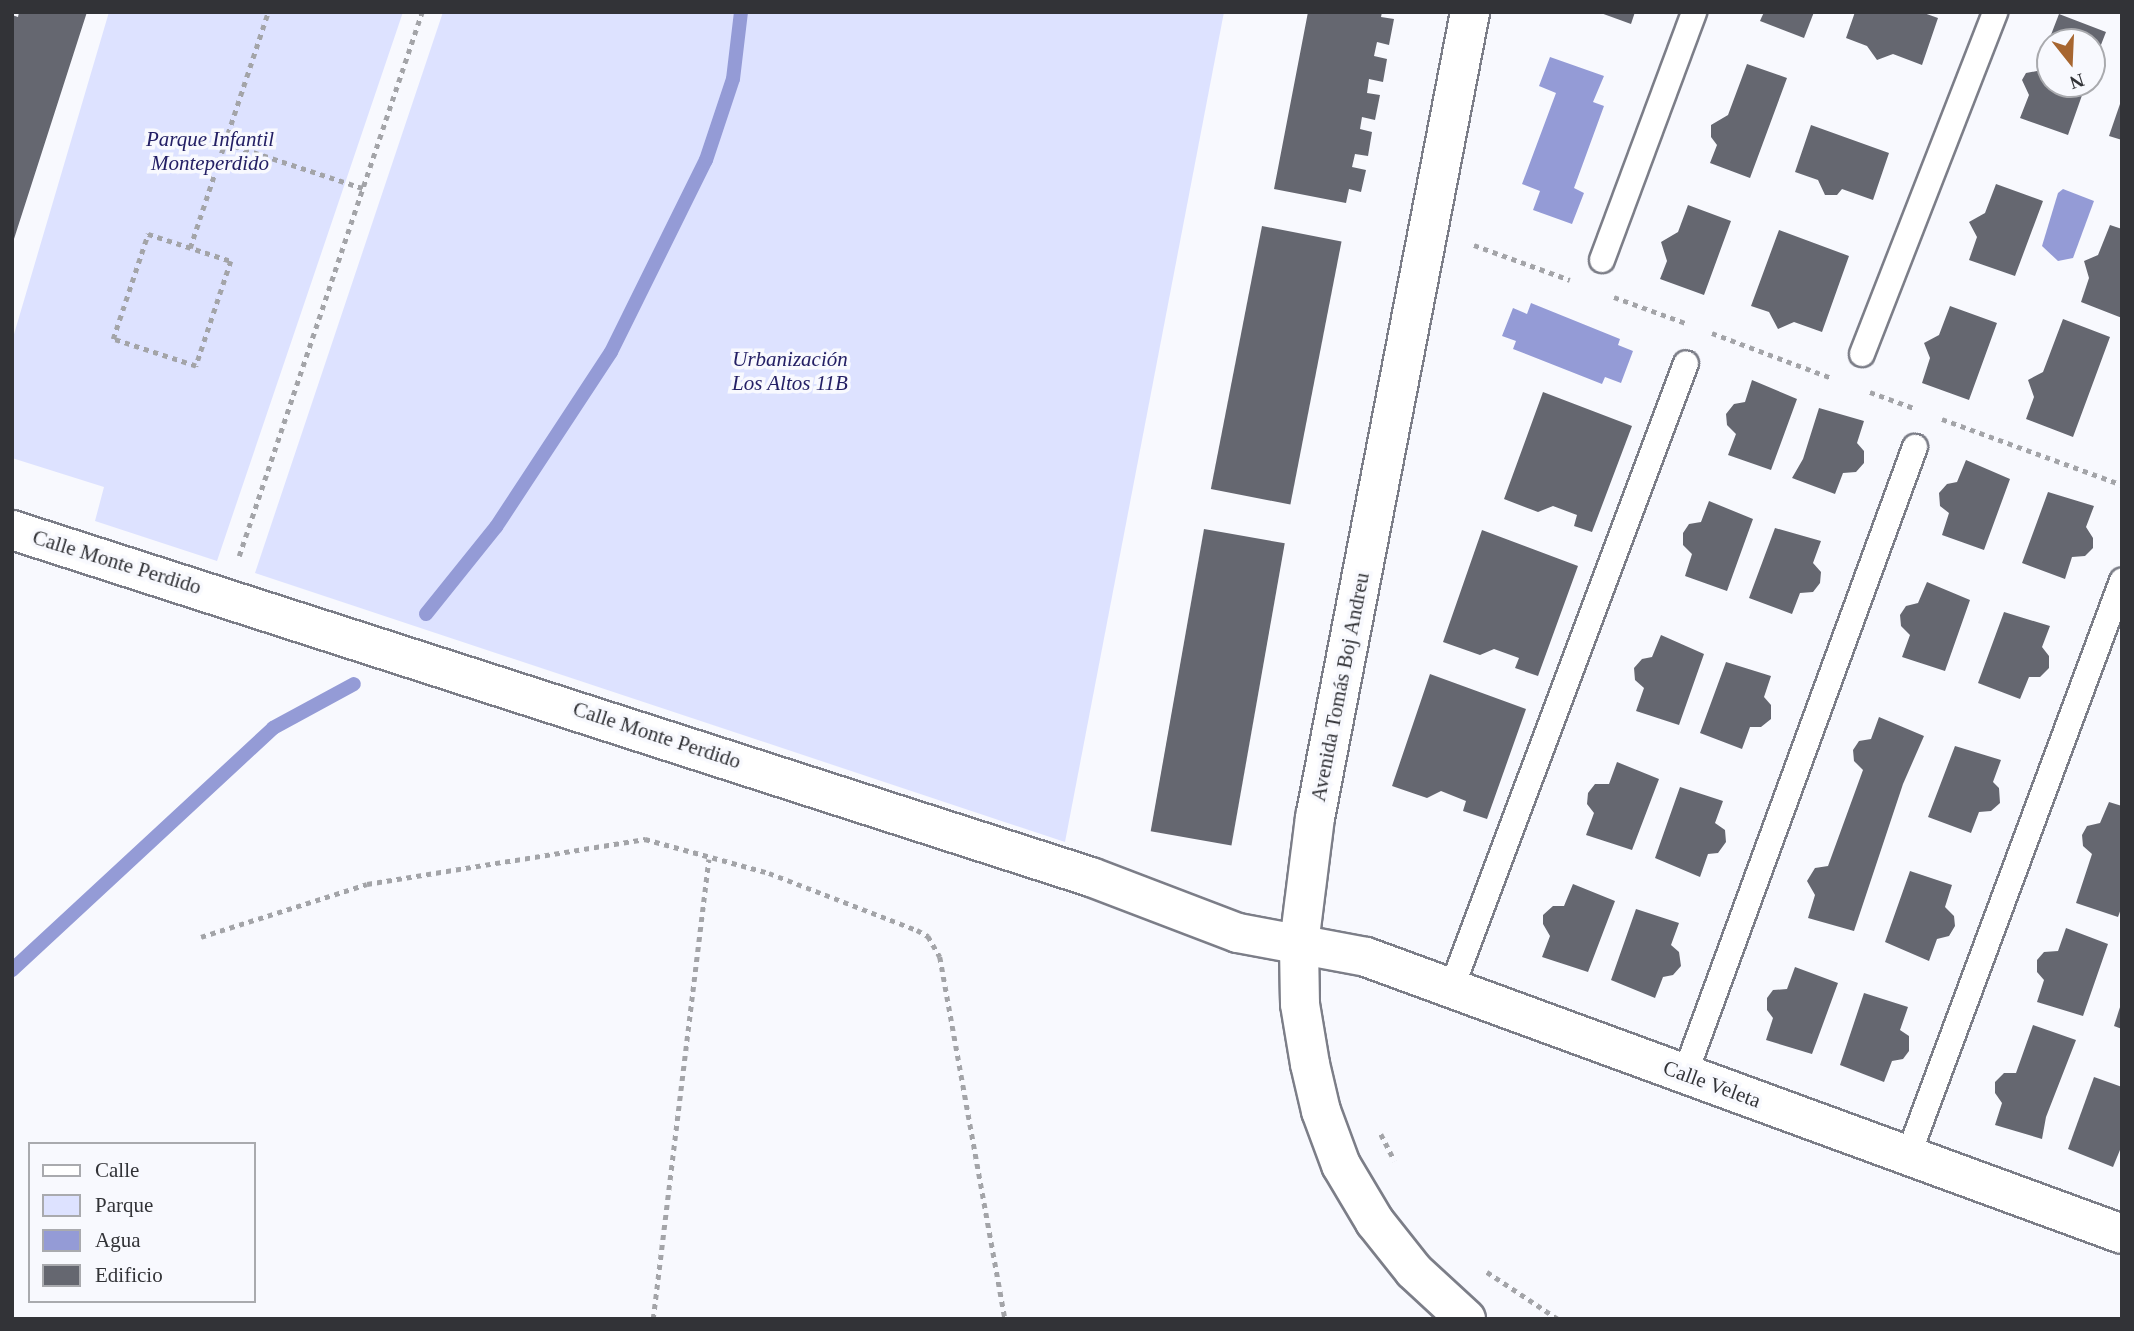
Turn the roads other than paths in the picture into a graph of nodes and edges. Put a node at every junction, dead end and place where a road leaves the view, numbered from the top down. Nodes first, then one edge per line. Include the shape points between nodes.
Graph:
1 (1470, 12) edge
2 (1694, 12) edge
3 (1995, 12) edge
4 (1602, 260) dead end
5 (1862, 354) dead end
6 (1686, 363) dead end
7 (1914, 447) dead end
8 (12, 530) edge
9 (2122, 581) edge
10 (1299, 944) junction
11 (1452, 988) junction
12 (1685, 1074) junction
13 (1908, 1156) junction
14 (2122, 1234) edge
15 (1466, 1319) edge

1 - 10 street, Avenida Tomás Boj Andreu via 1315,818
2 - 4 lane
3 - 5 lane
6 - 11 lane
7 - 12 lane
8 - 10 street, Calle Monte Perdido via 1091,877 1238,933
9 - 13 lane
10 - 11 street, Calle Veleta via 1366,957
10 - 15 street, Avenida Tomás Boj Andreu via 1300,1004 1310,1064 1341,1165 1375,1222 1414,1271
11 - 12 street, Calle Veleta
12 - 13 street, Calle Veleta
13 - 14 street, Calle Veleta

